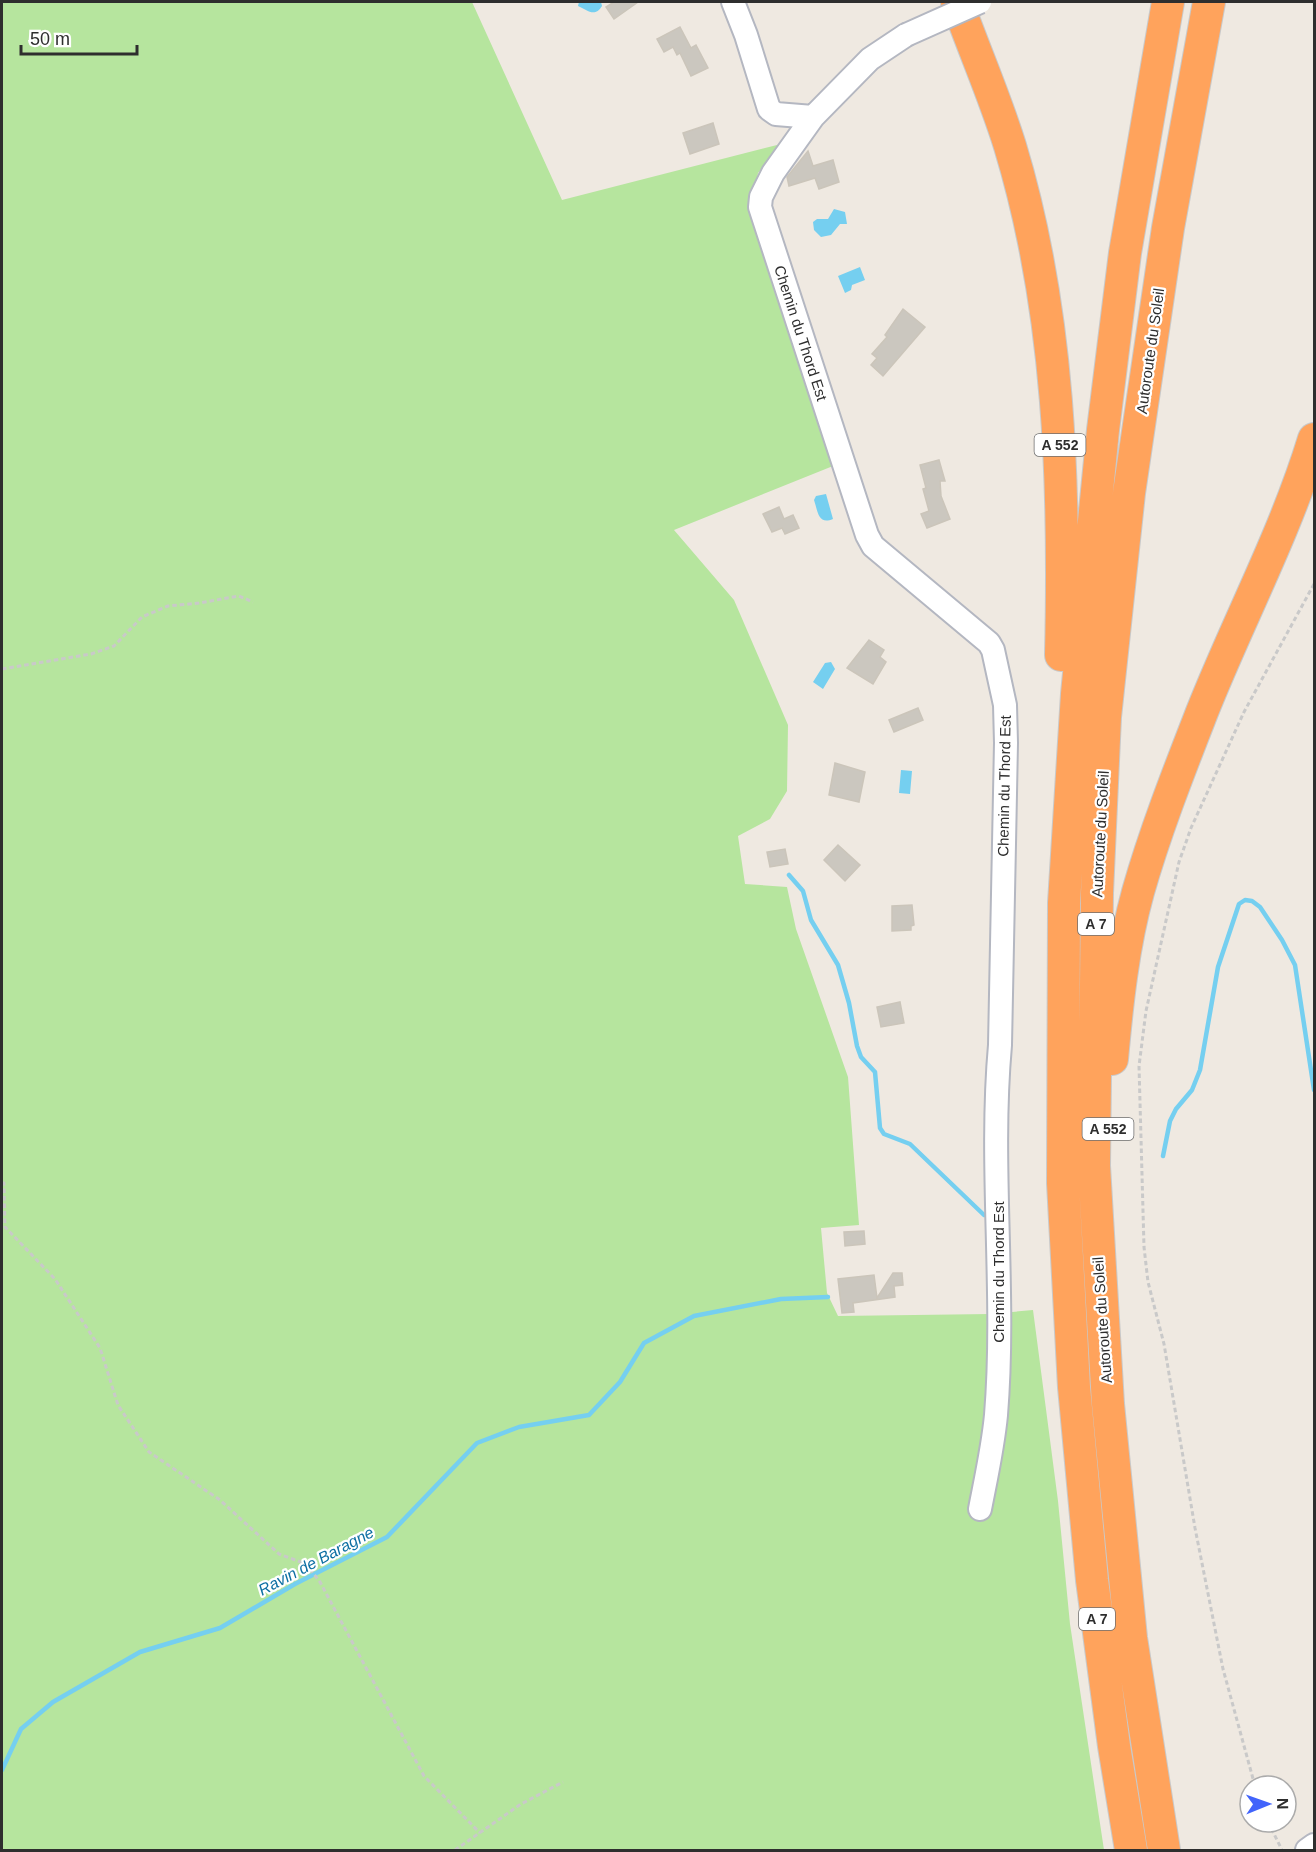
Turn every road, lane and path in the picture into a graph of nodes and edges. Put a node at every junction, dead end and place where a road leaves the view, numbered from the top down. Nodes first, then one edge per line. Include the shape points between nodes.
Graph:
1 (733, 2) edge
2 (957, 2) edge
3 (980, 2) edge
4 (1168, 2) edge
5 (1209, 2) edge
6 (813, 117) junction
7 (1314, 439) edge
8 (1314, 584) edge
9 (254, 602) dead end
10 (2, 669) edge
11 (1064, 903) junction
12 (2, 1184) edge
13 (980, 1509) dead end
14 (1252, 1774) edge
15 (563, 1782) dead end
16 (480, 1833) junction
17 (1274, 1834) edge
18 (1314, 1845) edge
19 (455, 1851) edge
20 (1131, 1851) edge
21 (1164, 1851) edge
22 (1175, 1851) edge
23 (1282, 1851) edge
24 (1307, 1851) edge

1 - 6 street via 769,109 776,114
2 - 11 highway, A 552 via 1010,146 1044,294 1054,369 1063,584 1060,709
3 - 6 street, Chemin du Thord Est, bridge via 906,35 870,59
4 - 11 highway, Autoroute du Soleil / A 7 via 1125,253 1103,430 1077,694
5 - 21 highway, Autoroute du Soleil / A 7 via 1168,228 1129,493 1105,717 1097,893 1094,1166 1107,1404 1131,1638
6 - 13 street, Chemin du Thord Est via 764,188 760,207 765,224 867,535 873,546 989,643 1005,705 995,1093 999,1307 996,1415
7 - 22 highway, A 552 via 1264,573 1202,711 1137,894 1113,1049 1108,1113 1112,1283 1120,1403 1144,1638
8 - 14 path via 1244,712 1191,828 1179,862 1146,1011 1140,1066 1148,1282 1164,1344 1223,1669
9 - 10 path via 239,596 168,606 142,617 114,646 91,654
11 - 20 highway, Autoroute du Soleil / A 7 via 1064,1183 1074,1387 1092,1580
12 - 16 path via 6,1227 55,1279 100,1348 118,1405 149,1452 220,1500 279,1554 306,1564 320,1582 424,1776
15 - 16 path via 521,1804
16 - 19 path
17 - 23 path
18 - 24 street

